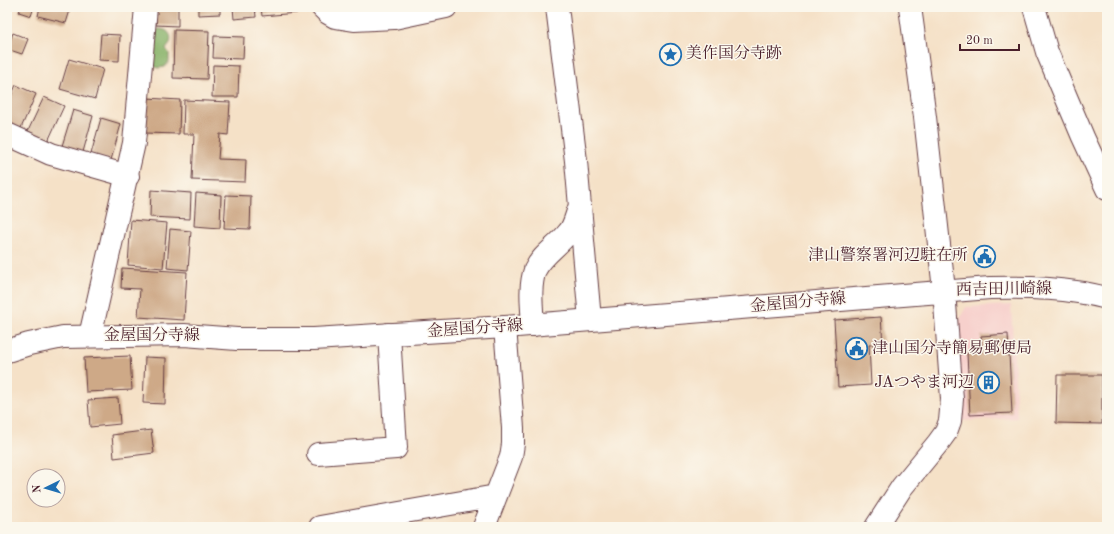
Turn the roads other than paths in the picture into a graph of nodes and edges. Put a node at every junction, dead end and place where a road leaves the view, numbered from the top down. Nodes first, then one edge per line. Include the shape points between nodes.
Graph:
1 (146, 7) edge
2 (322, 7) edge
3 (446, 7) edge
4 (557, 7) edge
5 (910, 7) edge
6 (1034, 7) edge
7 (7, 134) edge
8 (128, 176) junction
9 (1107, 189) edge
10 (580, 207) junction
11 (944, 290) junction
12 (1107, 298) edge
13 (590, 320) junction
14 (533, 325) junction
15 (505, 327) junction
16 (389, 334) junction
17 (90, 336) junction
18 (7, 351) edge
19 (318, 454) dead end
20 (496, 496) junction
21 (320, 527) edge
22 (484, 527) edge
23 (876, 527) edge

1 - 8 street via 134,143
2 - 3 street via 335,17 354,20 394,18
4 - 10 street
5 - 11 street
6 - 9 street via 1047,52
7 - 8 street via 51,154
8 - 17 street
10 - 13 street
10 - 14 street via 570,232 544,258 536,270 532,284
11 - 12 street, 西吉田川崎線 via 1043,288 1088,293
11 - 13 street, 金屋国分寺線
11 - 23 street, 西吉田川崎線 via 952,399 950,421 946,432 902,487
13 - 14 street, 金屋国分寺線
14 - 15 street, 金屋国分寺線
15 - 16 street, 金屋国分寺線
15 - 20 street via 513,444 511,457
16 - 17 street, 金屋国分寺線 via 314,339 237,339 184,335
16 - 19 street via 396,448
17 - 18 street, 金屋国分寺線 via 48,339
20 - 21 street
20 - 22 street

